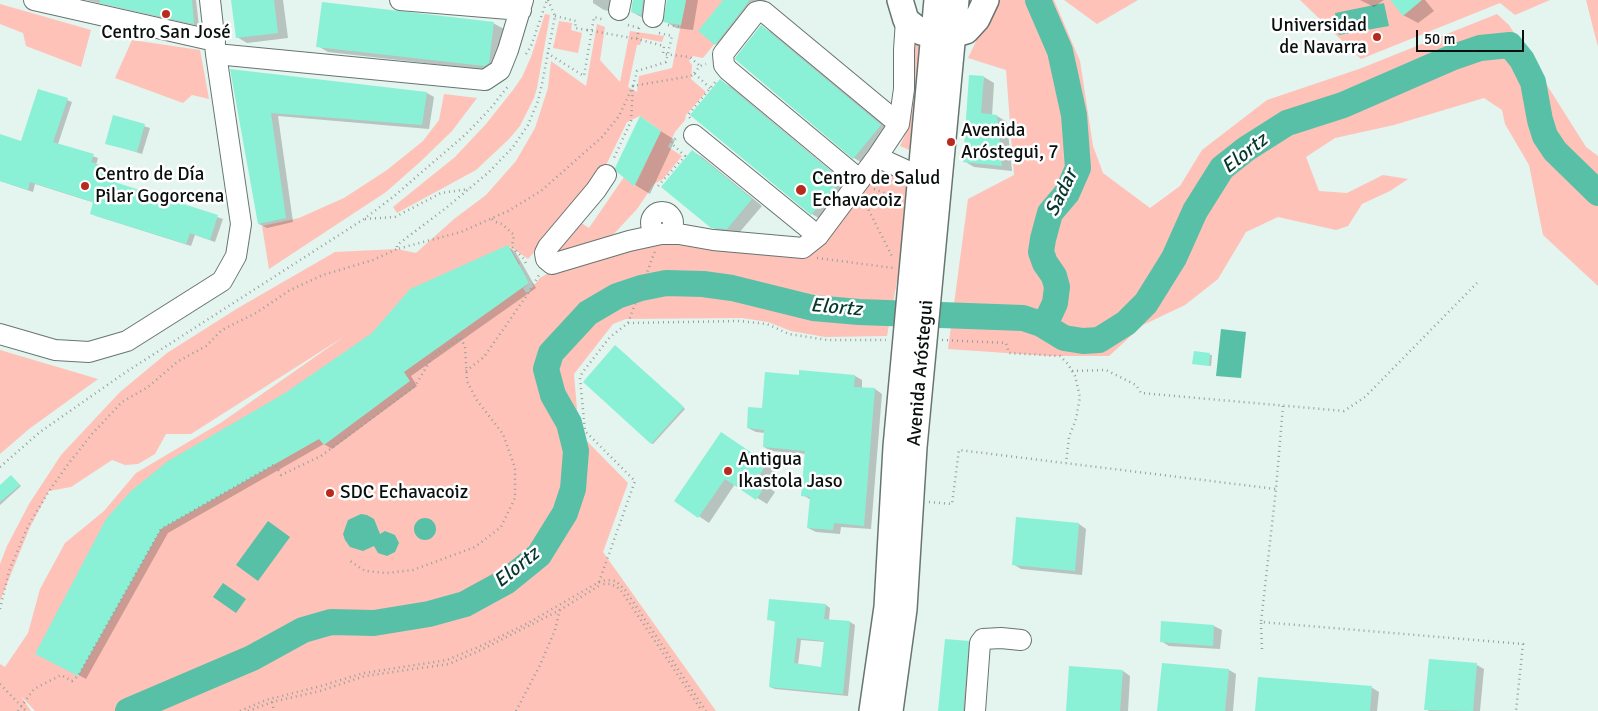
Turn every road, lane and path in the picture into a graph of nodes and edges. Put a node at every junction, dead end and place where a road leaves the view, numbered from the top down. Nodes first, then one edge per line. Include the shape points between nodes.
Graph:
1 (34, 0) edge
2 (210, 0) edge
3 (400, 0) edge
4 (548, 0) edge
5 (937, 0) edge
6 (956, 0) edge
7 (986, 0) edge
8 (522, 5) edge
9 (903, 10) edge
10 (649, 15) edge
11 (555, 16) junction
12 (593, 24) dead end
13 (664, 34) dead end
14 (944, 35) junction
15 (637, 39) junction
16 (216, 48) junction
17 (547, 53) junction
18 (668, 54) junction
19 (525, 56) dead end
20 (700, 66) dead end
21 (511, 83) dead end
22 (633, 86) junction
23 (710, 88) dead end
24 (899, 124) junction
25 (694, 135) dead end
26 (878, 157) junction
27 (606, 174) joint
28 (920, 179) junction
29 (470, 189) junction
30 (865, 189) junction
31 (900, 215) dead end
32 (364, 219) junction
33 (492, 219) junction
34 (659, 230) junction
35 (816, 245) junction
36 (397, 249) junction
37 (527, 266) dead end
38 (922, 267) junction
39 (538, 275) dead end
40 (1477, 283) dead end
41 (628, 322) junction
42 (0, 334) edge
43 (917, 338) junction
44 (466, 371) junction
45 (1072, 371) junction
46 (1283, 406) junction
47 (1066, 463) junction
48 (0, 467) edge
49 (1276, 489) junction
50 (931, 502) dead end
51 (350, 562) dead end
52 (599, 582) junction
53 (602, 584) junction
54 (561, 605) junction
55 (0, 610) edge
56 (560, 610) junction
57 (1261, 622) junction
58 (1021, 640) dead end
59 (1262, 649) dead end
60 (0, 684) edge
61 (272, 702) junction
62 (21, 706) junction
63 (18, 711) edge
64 (26, 711) edge
65 (240, 711) edge
66 (248, 711) edge
67 (274, 711) edge
68 (516, 711) edge
69 (702, 711) edge
70 (706, 711) edge
71 (872, 711) edge
72 (890, 711) edge
73 (975, 711) edge
74 (1516, 711) edge

1 - 16 street
2 - 16 street
3 - 8 street
4 - 11 path
4 - 19 path
5 - 14 main road, Avenida Aróstegui
6 - 14 main road, Avenida Aróstegui
7 - 14 main road via 977,19 966,31
8 - 16 street via 500,70 485,80
9 - 14 main road via 921,32
9 - 24 street via 904,89
10 - 15 path
11 - 15 path, bridge via 576,21 575,28
11 - 17 path
12 - 17 path via 584,76
13 - 18 path via 672,36
14 - 28 main road, Avenida Aróstegui
14 - 38 main road, Avenida Aróstegui
15 - 18 path via 664,46 663,54
16 - 42 street via 241,224 236,256 222,281 127,342 89,352 55,350
17 - 29 path via 538,101 528,125 513,147
18 - 20 path via 690,57
18 - 22 path via 666,62 637,71
21 - 32 path via 466,134
22 - 23 path via 694,73
22 - 27 path via 631,121
22 - 33 path via 619,116 602,137 541,190
24 - 26 street
24 - 30 street via 765,10 756,12 723,54 722,60 728,70
25 - 35 street
26 - 28 street
26 - 30 street
27 - 34 street via 548,247 546,259 552,264
28 - 38 main road, Avenida Aróstegui
29 - 32 path via 441,193 395,217
29 - 36 path
30 - 31 path via 887,194
30 - 35 street
30 - 35 path via 872,213 898,269 816,258
32 - 48 path via 126,372 40,432
33 - 36 path via 461,232
33 - 37 path via 514,235 512,246
34 - 35 street via 713,240 803,248
34 - 41 path
36 - 55 path via 374,260 322,275 290,290 256,313 222,330 206,346 177,362 148,387 122,402 92,434 36,512 9,571
38 - 43 main road, Avenida Aróstegui
39 - 44 path via 484,357
40 - 46 path via 1365,397 1344,411
41 - 43 path via 740,321 767,324 789,334 827,340
41 - 52 path via 610,337 580,378 585,431 636,481
43 - 45 path via 1006,343 1009,354 1060,356
43 - 71 main road, Avenida Aróstegui via 896,447 887,607
43 - 72 main road, Avenida Aróstegui via 904,609
44 - 51 path via 467,381 476,398 503,434 515,468 515,498 501,527 475,547 413,570 365,571
44 - 62 path via 465,346 460,338 433,356 415,386 322,456 281,475 275,464 161,529 78,676 72,681 61,675 34,689
45 - 46 path via 1106,370 1136,384 1141,393
45 - 47 path via 1080,397
46 - 49 path
47 - 49 path
47 - 50 path via 959,450 952,504
49 - 57 path
52 - 53 path
52 - 54 path
52 - 70 path via 616,581 626,591
53 - 56 path
53 - 69 path via 617,587 622,592
54 - 56 path
54 - 65 path via 447,660 364,673 266,700
56 - 61 path via 449,664 365,676
56 - 68 path via 540,665
57 - 59 path
57 - 74 path via 1523,644
58 - 73 street via 983,639 980,643
60 - 62 path
61 - 66 path
61 - 67 path
62 - 63 path
62 - 64 path

